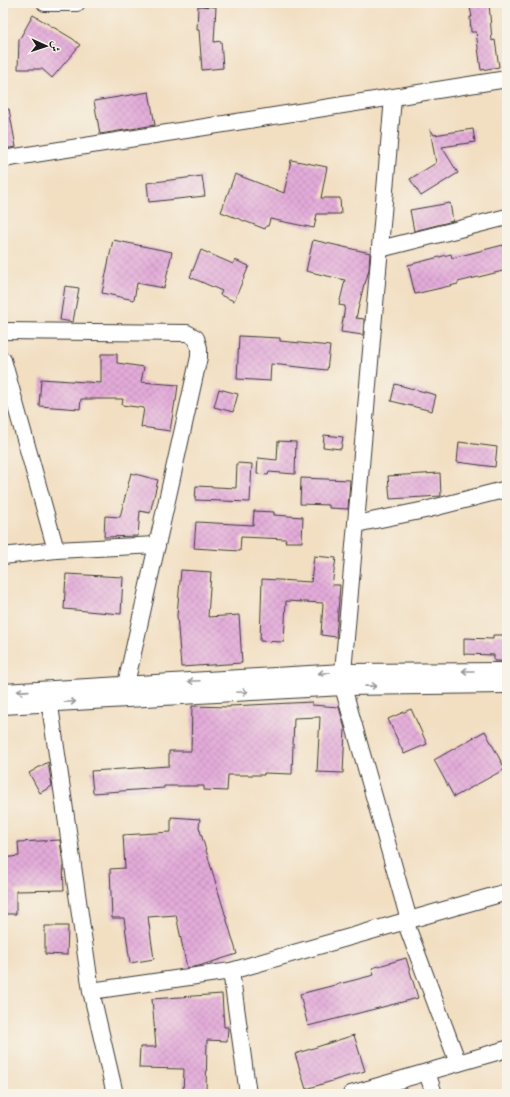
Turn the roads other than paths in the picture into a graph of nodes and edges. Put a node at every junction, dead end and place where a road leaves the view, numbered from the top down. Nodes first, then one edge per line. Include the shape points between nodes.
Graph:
1 (45, 3) edge
2 (77, 3) edge
3 (507, 79) edge
4 (393, 98) junction
5 (3, 159) edge
6 (507, 217) edge
7 (380, 249) junction
8 (3, 331) edge
9 (3, 360) edge
10 (507, 489) edge
11 (356, 524) junction
12 (157, 545) junction
13 (56, 550) junction
14 (3, 556) edge
15 (507, 671) edge
16 (343, 680) junction
17 (126, 684) junction
18 (507, 685) edge
19 (3, 692) edge
20 (48, 696) junction
21 (3, 706) edge
22 (507, 892) edge
23 (407, 920) junction
24 (232, 971) junction
25 (91, 990) junction
26 (507, 1049) edge
27 (458, 1063) junction
28 (427, 1072) junction
29 (115, 1094) edge
30 (248, 1094) edge
31 (351, 1094) edge
32 (434, 1094) edge

1 - 2 street
3 - 4 street
4 - 5 street
4 - 7 street
6 - 7 street
7 - 11 street
8 - 12 street via 187,333 196,338 199,357
9 - 13 street
10 - 11 street
11 - 16 street
12 - 13 street
12 - 17 street
13 - 14 street
15 -> 16 street
16 -> 17 street
16 -> 18 street
20 -> 16 street
16 - 23 street
17 - 20 street
20 -> 19 street
20 - 21 street
20 - 25 street
22 - 23 street
23 - 24 street
23 - 27 street
24 - 25 street
24 - 30 street
25 - 29 street
26 - 27 street
27 - 28 street
28 - 31 street
28 - 32 street

